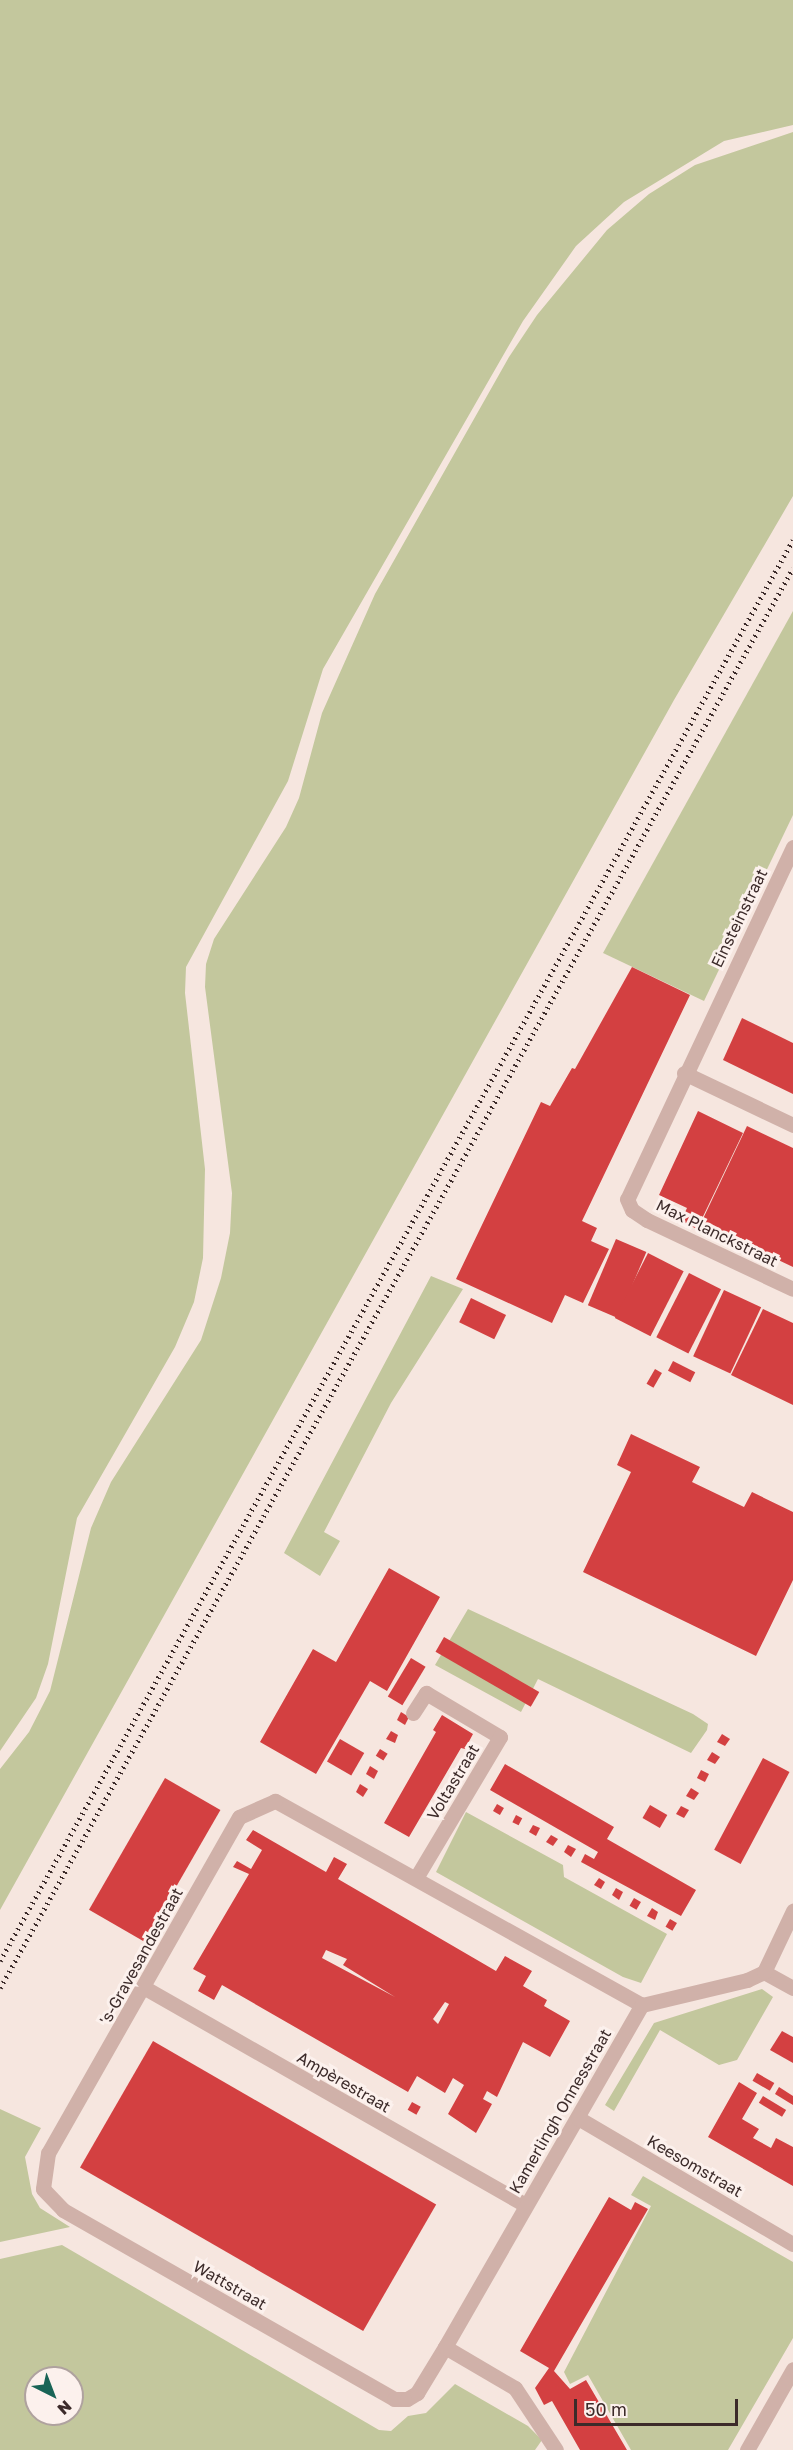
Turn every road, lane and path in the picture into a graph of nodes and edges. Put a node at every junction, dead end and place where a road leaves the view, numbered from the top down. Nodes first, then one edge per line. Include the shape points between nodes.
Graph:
1 (793, 847) edge
2 (717, 1006) joint
3 (684, 1073) junction
4 (793, 1125) edge
5 (793, 1289) edge
6 (414, 1713) dead end
7 (416, 1878) junction
8 (793, 1911) edge
9 (764, 1972) junction
10 (145, 1988) junction
11 (793, 1988) edge
12 (642, 2005) junction
13 (578, 2118) junction
14 (43, 2189) joint
15 (526, 2205) junction
16 (793, 2244) edge
17 (445, 2347) junction
18 (793, 2369) edge
19 (407, 2398) joint
20 (556, 2450) edge
21 (747, 2450) edge

1 - 2 street, Einsteinstraat
2 - 3 street, Max Planckstraat
3 - 4 street
3 - 5 street, Max Planckstraat via 628,1192 628,1205 648,1220
6 - 7 street, Voltastraat via 426,1693 500,1737
7 - 10 street, 's-Gravesandestraat via 275,1801 239,1817
7 - 12 street
8 - 9 street
9 - 11 street
9 - 12 street via 747,1980
10 - 14 street, 's-Gravesandestraat via 48,2153
10 - 15 street, Ampèrestraat
12 - 13 street, Kamerlingh Onnesstraat
13 - 15 street, Kamerlingh Onnesstraat
13 - 16 street, Keesomstraat
14 - 19 street, Wattstraat via 63,2210 394,2399
15 - 17 street, Kamerlingh Onnesstraat
17 - 19 street, Kamerlingh Onnesstraat via 417,2392
17 - 20 street via 515,2388
18 - 21 street

